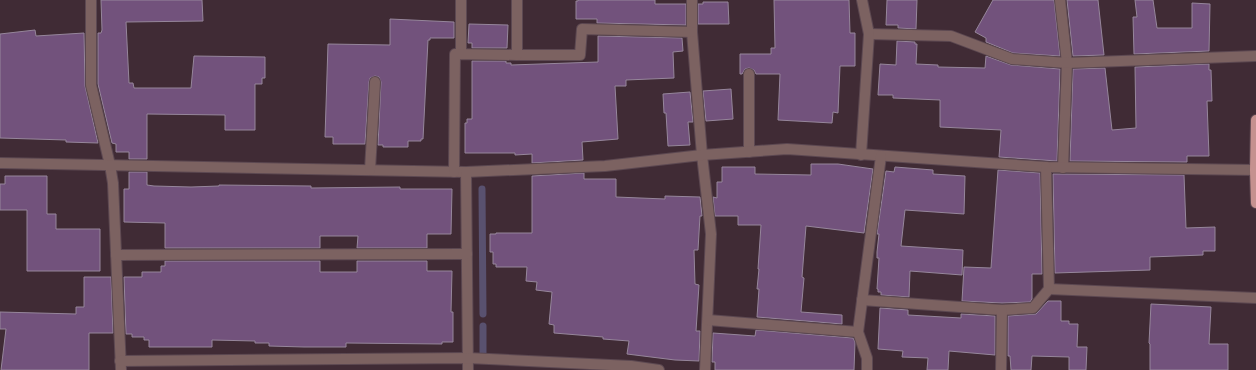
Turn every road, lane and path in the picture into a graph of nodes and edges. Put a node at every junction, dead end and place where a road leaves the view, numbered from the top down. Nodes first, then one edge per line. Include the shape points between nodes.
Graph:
1 (91, 0) edge
2 (462, 0) edge
3 (517, 0) edge
4 (692, 0) edge
5 (862, 0) edge
6 (1060, 0) edge
7 (692, 32) junction
8 (869, 34) junction
9 (461, 54) junction
10 (516, 55) junction
11 (1256, 56) edge
12 (1067, 63) junction
13 (749, 74) dead end
14 (376, 82) dead end
15 (1256, 120) edge
16 (749, 152) junction
17 (702, 155) junction
18 (861, 155) junction
19 (881, 156) junction
20 (0, 163) edge
21 (110, 165) junction
22 (1046, 167) junction
23 (1063, 168) junction
24 (370, 170) junction
25 (1255, 170) edge
26 (454, 172) junction
27 (466, 172) junction
28 (1256, 203) edge
29 (467, 254) junction
30 (116, 255) junction
31 (1049, 289) junction
32 (1256, 298) edge
33 (862, 300) junction
34 (1002, 310) junction
35 (708, 320) junction
36 (858, 332) junction
37 (468, 358) junction
38 (120, 366) edge
39 (468, 370) edge
40 (659, 370) edge
41 (705, 370) edge
42 (867, 370) edge
43 (1001, 370) edge

1 - 21 street via 91,85
2 - 9 street
3 - 10 street
4 - 7 street
5 - 8 street
6 - 12 street
7 - 10 street via 582,29 580,55
7 - 17 street
8 - 12 street via 951,36 1012,59
8 - 18 street
9 - 10 street
9 - 26 street via 455,54
11 - 12 street
12 - 23 street
13 - 16 street
14 - 24 street
15 - 25 main road
16 - 17 street
16 - 18 street via 787,149
17 - 27 street via 605,166
17 - 35 street via 711,234
18 - 19 street
19 - 22 street
19 - 33 street
20 - 21 street
21 - 24 street
21 - 30 street
22 - 23 street
22 - 31 street
23 - 25 street
24 - 26 street
25 - 28 main road
26 - 27 street
27 - 29 street
29 - 30 street
29 - 37 street
30 - 38 street
31 - 32 street
31 - 34 street via 1033,308
33 - 34 street
33 - 36 street
34 - 43 street
35 - 36 street
35 - 41 street
36 - 42 street via 867,358
37 - 38 street
37 - 39 street
37 - 40 street via 631,366

